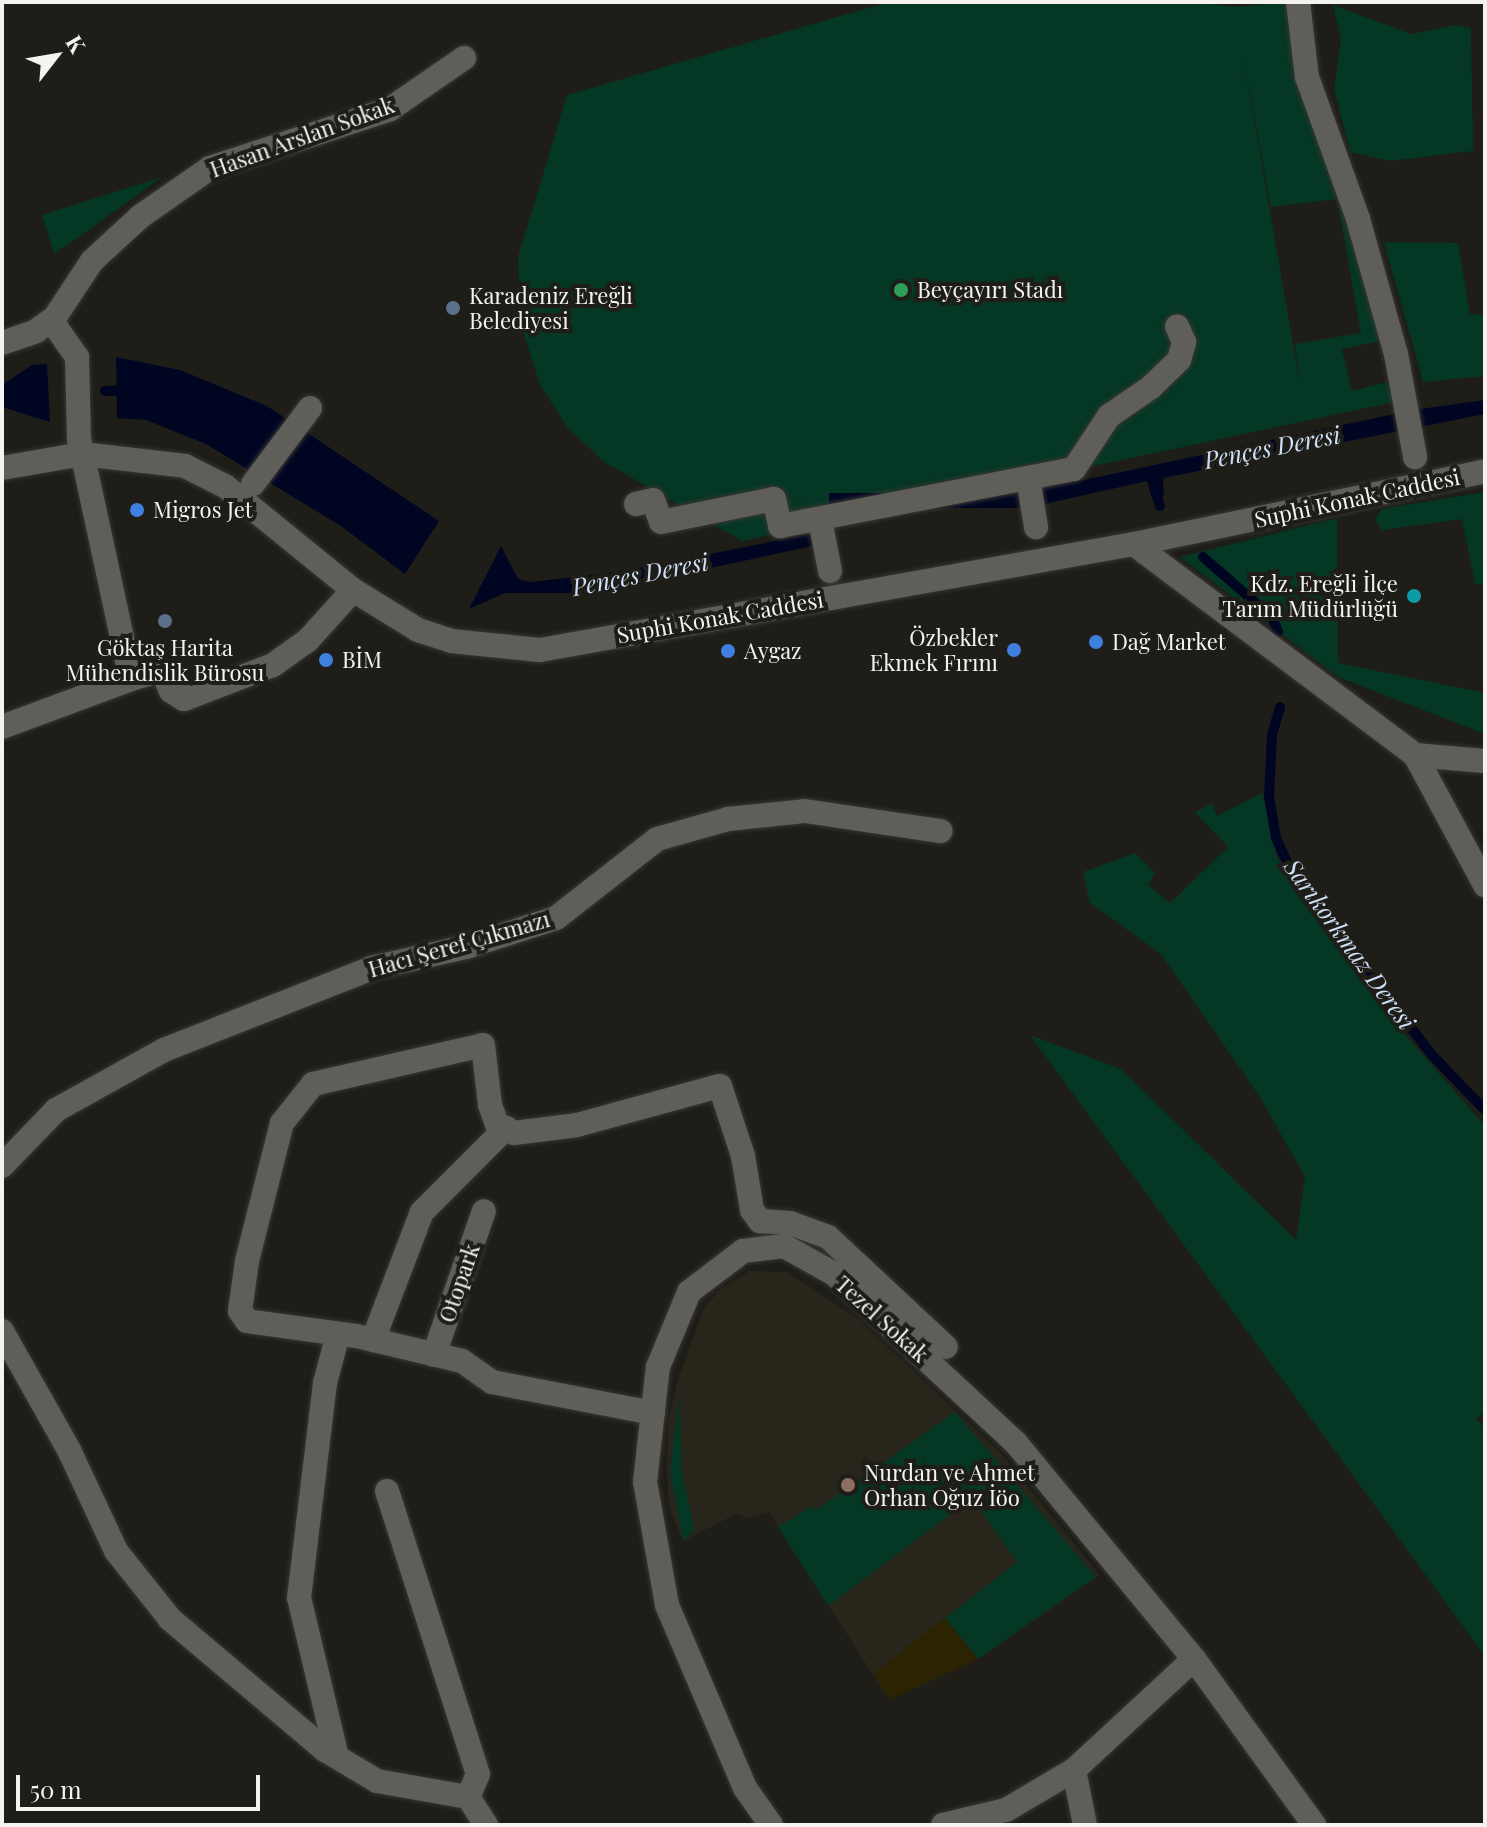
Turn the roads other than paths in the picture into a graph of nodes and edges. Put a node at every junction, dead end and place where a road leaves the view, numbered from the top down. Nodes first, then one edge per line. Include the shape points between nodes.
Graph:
1 (1298, 2) edge
2 (464, 58) dead end
3 (51, 320) junction
4 (1177, 326) dead end
5 (2, 343) edge
6 (310, 408) dead end
7 (82, 454) junction
8 (1415, 457) dead end
9 (2, 468) edge
10 (1485, 471) edge
11 (1028, 478) junction
12 (253, 484) dead end
13 (636, 504) dead end
14 (820, 520) junction
15 (1036, 527) dead end
16 (1134, 544) junction
17 (830, 571) dead end
18 (353, 590) junction
19 (131, 679) junction
20 (2, 727) edge
21 (1415, 755) junction
22 (1485, 761) edge
23 (941, 831) dead end
24 (1485, 885) edge
25 (506, 1128) junction
26 (2, 1166) edge
27 (484, 1211) dead end
28 (3, 1330) edge
29 (338, 1334) junction
30 (373, 1340) junction
31 (946, 1347) dead end
32 (434, 1355) junction
33 (653, 1413) junction
34 (387, 1491) dead end
35 (1194, 1659) junction
36 (337, 1757) junction
37 (1074, 1770) junction
38 (468, 1797) junction
39 (486, 1825) edge
40 (771, 1825) edge
41 (943, 1825) edge
42 (1085, 1825) edge
43 (1314, 1825) edge

1 - 8 street via 1314,104 1358,219
2 - 3 street, Hasan Arslan Sokak via 390,109 210,168 141,216 92,261
3 - 5 street
3 - 7 street via 77,357
4 - 11 street via 1184,342 1179,360 1109,416 1092,435 1085,458 1074,469
6 - 12 street
7 - 9 street, Suphi Konak Caddesi
7 - 18 street, Suphi Konak Caddesi via 185,466 225,486
7 - 19 street
10 - 16 street, Suphi Konak Caddesi
11 - 14 street
11 - 15 street
13 - 14 street via 653,500 661,522 774,499 780,526
14 - 17 street
16 - 18 street, Suphi Konak Caddesi via 540,650 451,641 418,630
16 - 21 street
18 - 19 street via 308,640 273,665 184,699 171,691 162,670
19 - 20 street
21 - 22 street
21 - 24 street
23 - 26 street, Hacı Şeref Çıkmazı via 805,811 728,819 657,839 556,918 466,947 372,968 164,1050 56,1110
25 - 29 street via 497,1124 490,1105 483,1045 313,1084 282,1123 240,1311 247,1321
25 - 30 street via 422,1212
25 - 31 street via 514,1133 577,1125 720,1086 743,1156 752,1210 760,1221 790,1223 828,1237
27 - 32 street, Otopark
28 - 36 street via 69,1450 116,1551 170,1619
29 - 30 street
29 - 36 street via 325,1383 299,1598
30 - 32 street
32 - 33 street via 462,1361 492,1382
33 - 35 street, Tezel Sokak via 658,1367 689,1292 743,1251 784,1246 834,1274 1015,1442
33 - 40 street, Tezel Sokak via 645,1482 667,1605 745,1788
34 - 38 street via 478,1774
35 - 37 street
35 - 43 street, Tezel Sokak
36 - 38 street via 377,1781
37 - 41 street via 1006,1810
37 - 42 street
38 - 39 street

